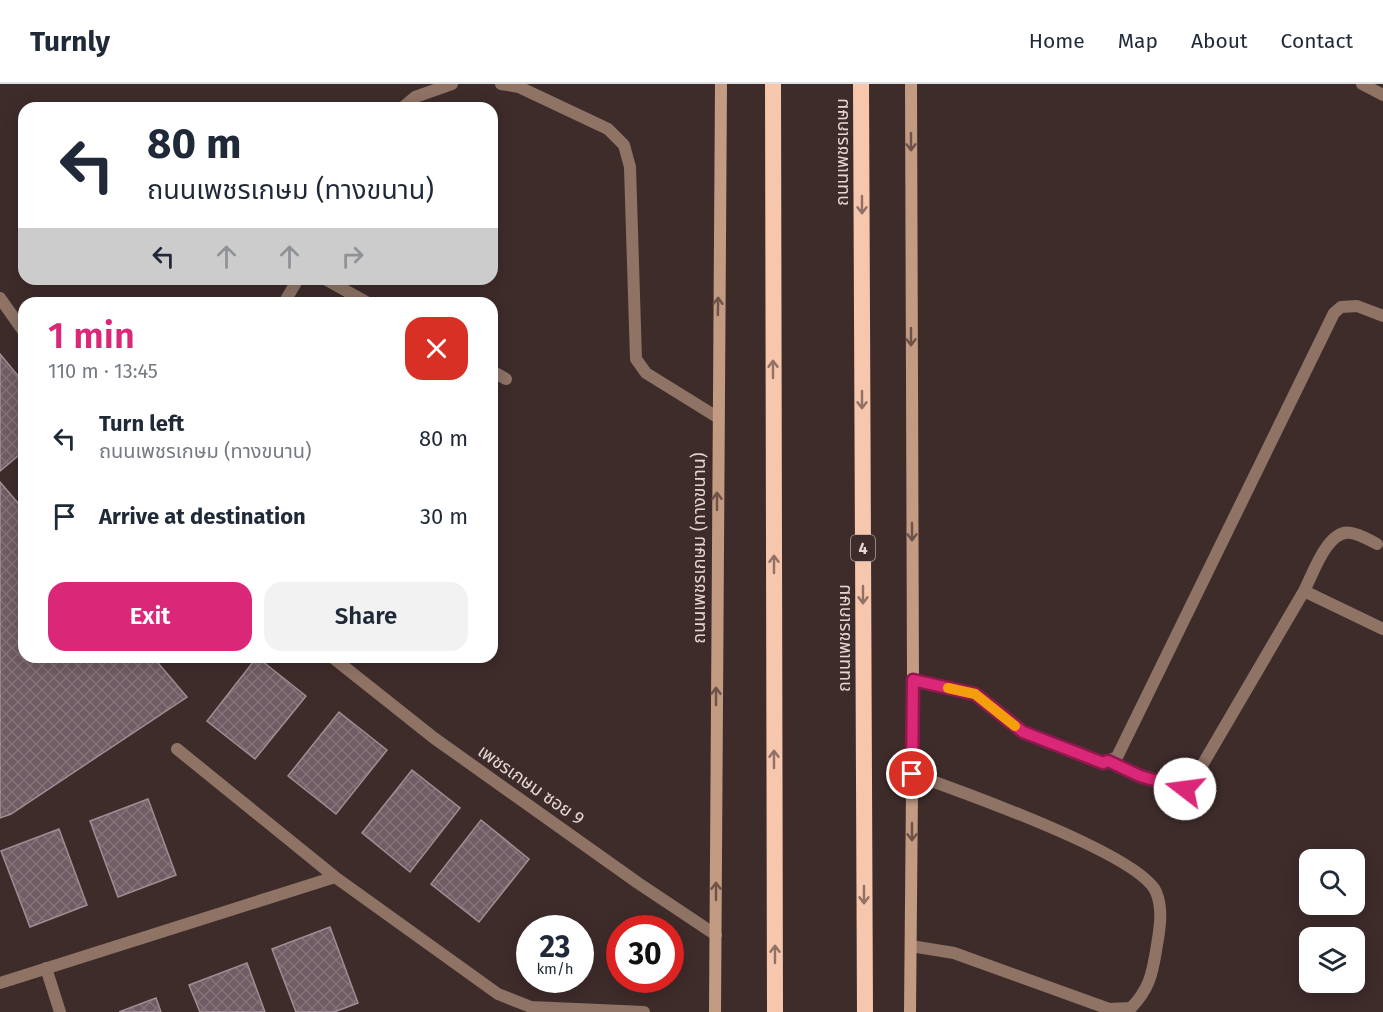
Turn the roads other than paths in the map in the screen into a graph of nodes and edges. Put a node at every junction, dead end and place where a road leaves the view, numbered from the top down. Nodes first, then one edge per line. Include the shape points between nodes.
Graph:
1 (452, 84) edge
2 (501, 84) edge
3 (720, 84) edge
4 (773, 84) edge
5 (861, 84) edge
6 (911, 84) edge
7 (1362, 84) edge
8 (1383, 95) edge
9 (409, 102) edge
10 (336, 285) edge
11 (357, 297) edge
12 (0, 298) edge
13 (1383, 316) edge
14 (18, 324) edge
15 (498, 374) edge
16 (506, 379) dead end
17 (717, 417) junction
18 (1377, 544) dead end
19 (1304, 591) junction
20 (1383, 629) edge
21 (340, 663) edge
22 (913, 680) junction
23 (177, 749) dead end
24 (1108, 761) junction
25 (912, 774) junction
26 (335, 877) junction
27 (716, 934) junction
28 (911, 946) junction
29 (46, 968) junction
30 (0, 983) edge
31 (60, 1012) edge
32 (644, 1012) edge
33 (715, 1012) edge
34 (775, 1012) edge
35 (865, 1012) edge
36 (910, 1012) edge

1 - 9 street
2 - 17 street via 519,87 608,129 624,145 630,167 636,359 646,373
17 -> 3 main road, ถนนเพชรเกษม (ทางขนาน)
34 -> 4 highway
5 -> 35 highway, ถนนเพชรเกษม / 4
6 -> 22 main road
7 - 8 street
10 - 11 street
12 - 14 street
13 - 24 street via 1357,306 1341,307 1334,313 1117,758
15 - 16 street
27 -> 17 main road, ถนนเพชรเกษม (ทางขนาน)
18 - 19 street via 1350,532 1333,538
19 - 20 street
19 - 24 street via 1190,786 1173,787
21 - 27 street, เพชรเกษม ซอย 9 via 434,738
22 - 24 street via 975,694 1023,732 1103,763
22 - 25 main road
23 - 26 street
25 -> 28 main road
25 - 28 street via 1042,824 1134,870 1155,891 1161,922 1151,978 1131,1008 1109,1009 954,953
26 - 29 street
26 - 32 street via 498,994 531,1007
27 - 33 main road, ถนนเพชรเกษม (ทางขนาน)
28 - 36 main road
29 - 30 street
29 - 31 street

